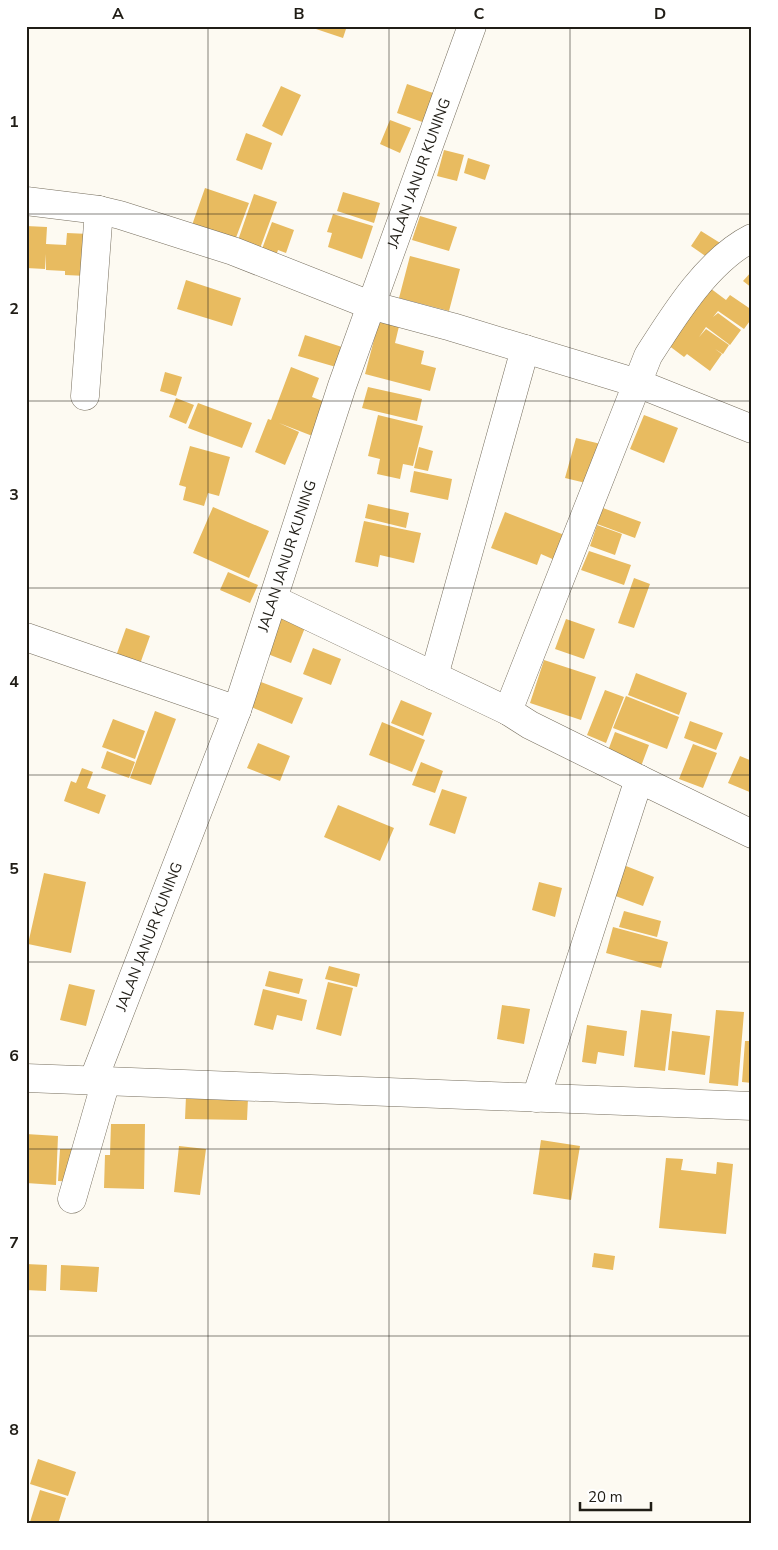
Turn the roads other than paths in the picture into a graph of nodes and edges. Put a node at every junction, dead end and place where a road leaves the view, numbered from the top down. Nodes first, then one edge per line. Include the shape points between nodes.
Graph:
1 (472, 26) edge
2 (26, 201) edge
3 (99, 210) junction
4 (752, 238) edge
5 (370, 306) junction
6 (525, 349) junction
7 (637, 383) junction
8 (85, 396) dead end
9 (752, 429) edge
10 (273, 599) junction
11 (26, 637) edge
12 (434, 676) junction
13 (237, 710) junction
14 (508, 711) junction
15 (639, 779) junction
16 (752, 834) edge
17 (26, 1078) edge
18 (99, 1081) junction
19 (536, 1098) junction
20 (752, 1106) edge
21 (72, 1199) dead end

1 - 5 street, JALAN JANUR KUNING
2 - 3 street
3 - 5 street via 233,251
3 - 8 street
4 - 7 street via 739,244 699,282 648,356
5 - 6 street
5 - 10 street, JALAN JANUR KUNING
6 - 7 street
6 - 12 street
7 - 9 street
7 - 14 street
10 - 12 street
10 - 13 street, JALAN JANUR KUNING
11 - 13 street
12 - 14 street
13 - 18 street, JALAN JANUR KUNING
14 - 15 street
15 - 16 street
15 - 19 street
17 - 18 street
18 - 19 street
18 - 21 street, JALAN JANUR KUNING
19 - 20 street

